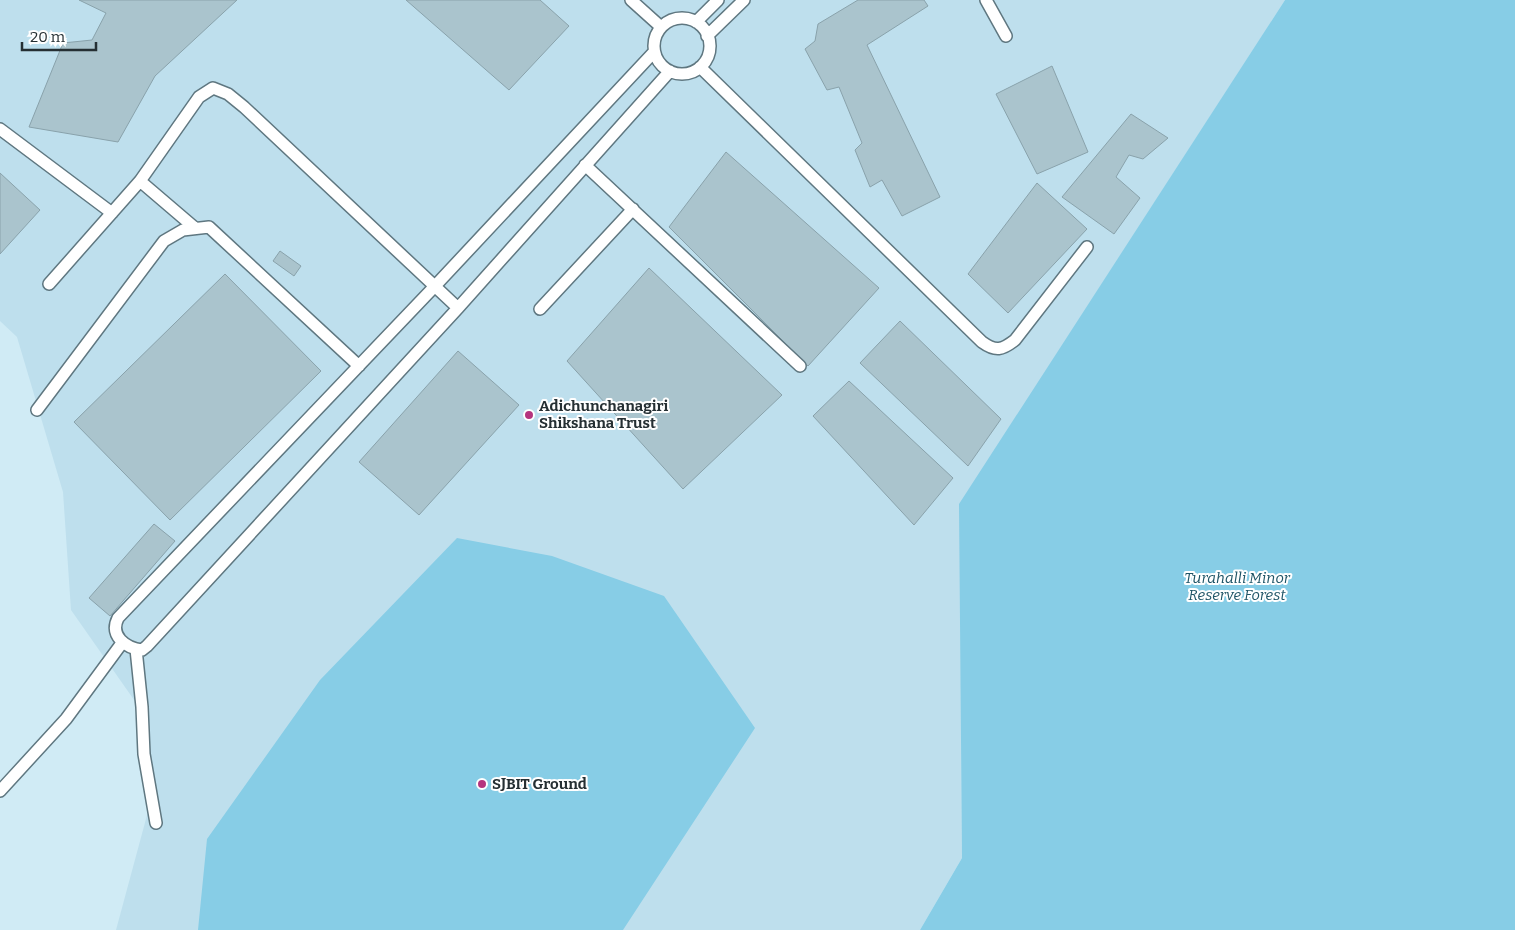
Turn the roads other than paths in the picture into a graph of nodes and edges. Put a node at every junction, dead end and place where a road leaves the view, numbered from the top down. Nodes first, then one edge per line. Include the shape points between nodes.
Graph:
1 (631, 0) edge
2 (718, 0) edge
3 (744, 0) edge
4 (986, 0) edge
5 (696, 22) junction
6 (661, 27) junction
7 (708, 36) junction
8 (1006, 36) dead end
9 (654, 52) junction
10 (700, 68) junction
11 (670, 71) junction
12 (0, 129) edge
13 (586, 165) junction
14 (140, 181) junction
15 (632, 209) junction
16 (112, 213) junction
17 (195, 228) junction
18 (1087, 247) dead end
19 (49, 284) dead end
20 (435, 286) junction
21 (458, 308) junction
22 (540, 309) dead end
23 (359, 366) junction
24 (800, 366) dead end
25 (37, 410) dead end
26 (122, 643) junction
27 (136, 649) junction
28 (0, 791) edge
29 (156, 823) dead end

1 - 6 lane
2 - 5 lane
3 - 7 lane
4 - 8 lane
5 - 6 lane via 678,18
5 - 7 lane
6 - 9 lane via 653,43
7 - 10 lane via 710,46
9 - 11 lane via 657,60
9 - 20 lane
10 - 11 lane via 685,74
10 - 18 lane via 991,348 1004,349 1015,340
11 - 13 lane
12 - 16 lane
13 - 15 lane
13 - 21 lane
14 - 16 lane
14 - 17 lane
14 - 20 lane via 199,97 212,88 228,94 244,107
15 - 22 lane
15 - 24 lane
16 - 19 lane
17 - 23 lane via 209,227
17 - 25 lane via 183,230 164,242
20 - 21 lane
20 - 23 lane
21 - 27 lane via 147,646 142,650
23 - 26 lane via 118,618 117,633
26 - 27 lane
26 - 28 lane via 66,719
27 - 29 lane via 144,754

